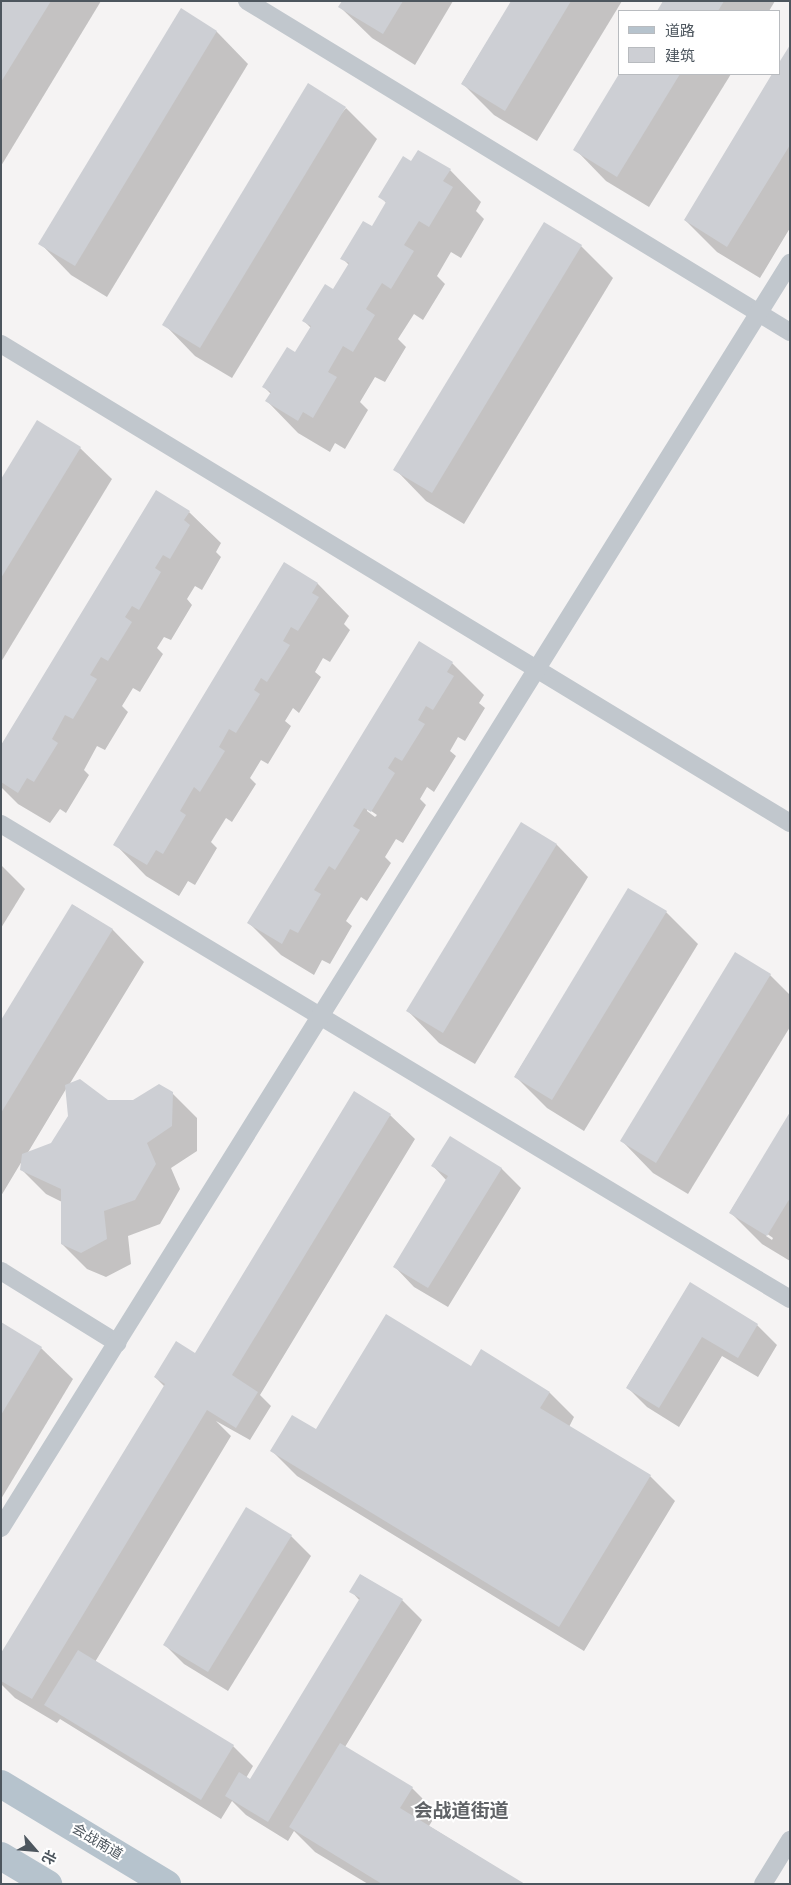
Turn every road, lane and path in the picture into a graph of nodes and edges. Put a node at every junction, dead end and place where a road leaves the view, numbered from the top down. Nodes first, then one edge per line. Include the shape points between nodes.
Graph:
1 (247, 1) edge
2 (790, 263) edge
3 (758, 313) junction
4 (790, 332) edge
5 (1, 344) edge
6 (536, 669) junction
7 (790, 823) edge
8 (1, 824) edge
9 (319, 1017) junction
10 (1, 1271) edge
11 (790, 1299) edge
12 (117, 1343) junction
13 (1, 1528) edge
14 (1, 1784) edge
15 (790, 1840) edge
16 (1, 1856) edge
17 (48, 1884) edge
18 (167, 1884) edge
19 (763, 1884) edge

1 - 3 lane
2 - 3 lane
3 - 4 lane
3 - 6 lane
5 - 6 lane
6 - 7 lane
6 - 9 lane
8 - 9 lane
9 - 11 lane
9 - 12 lane
10 - 12 lane
12 - 13 lane
14 - 18 main road, 会战南道
15 - 19 lane
16 - 17 main road

